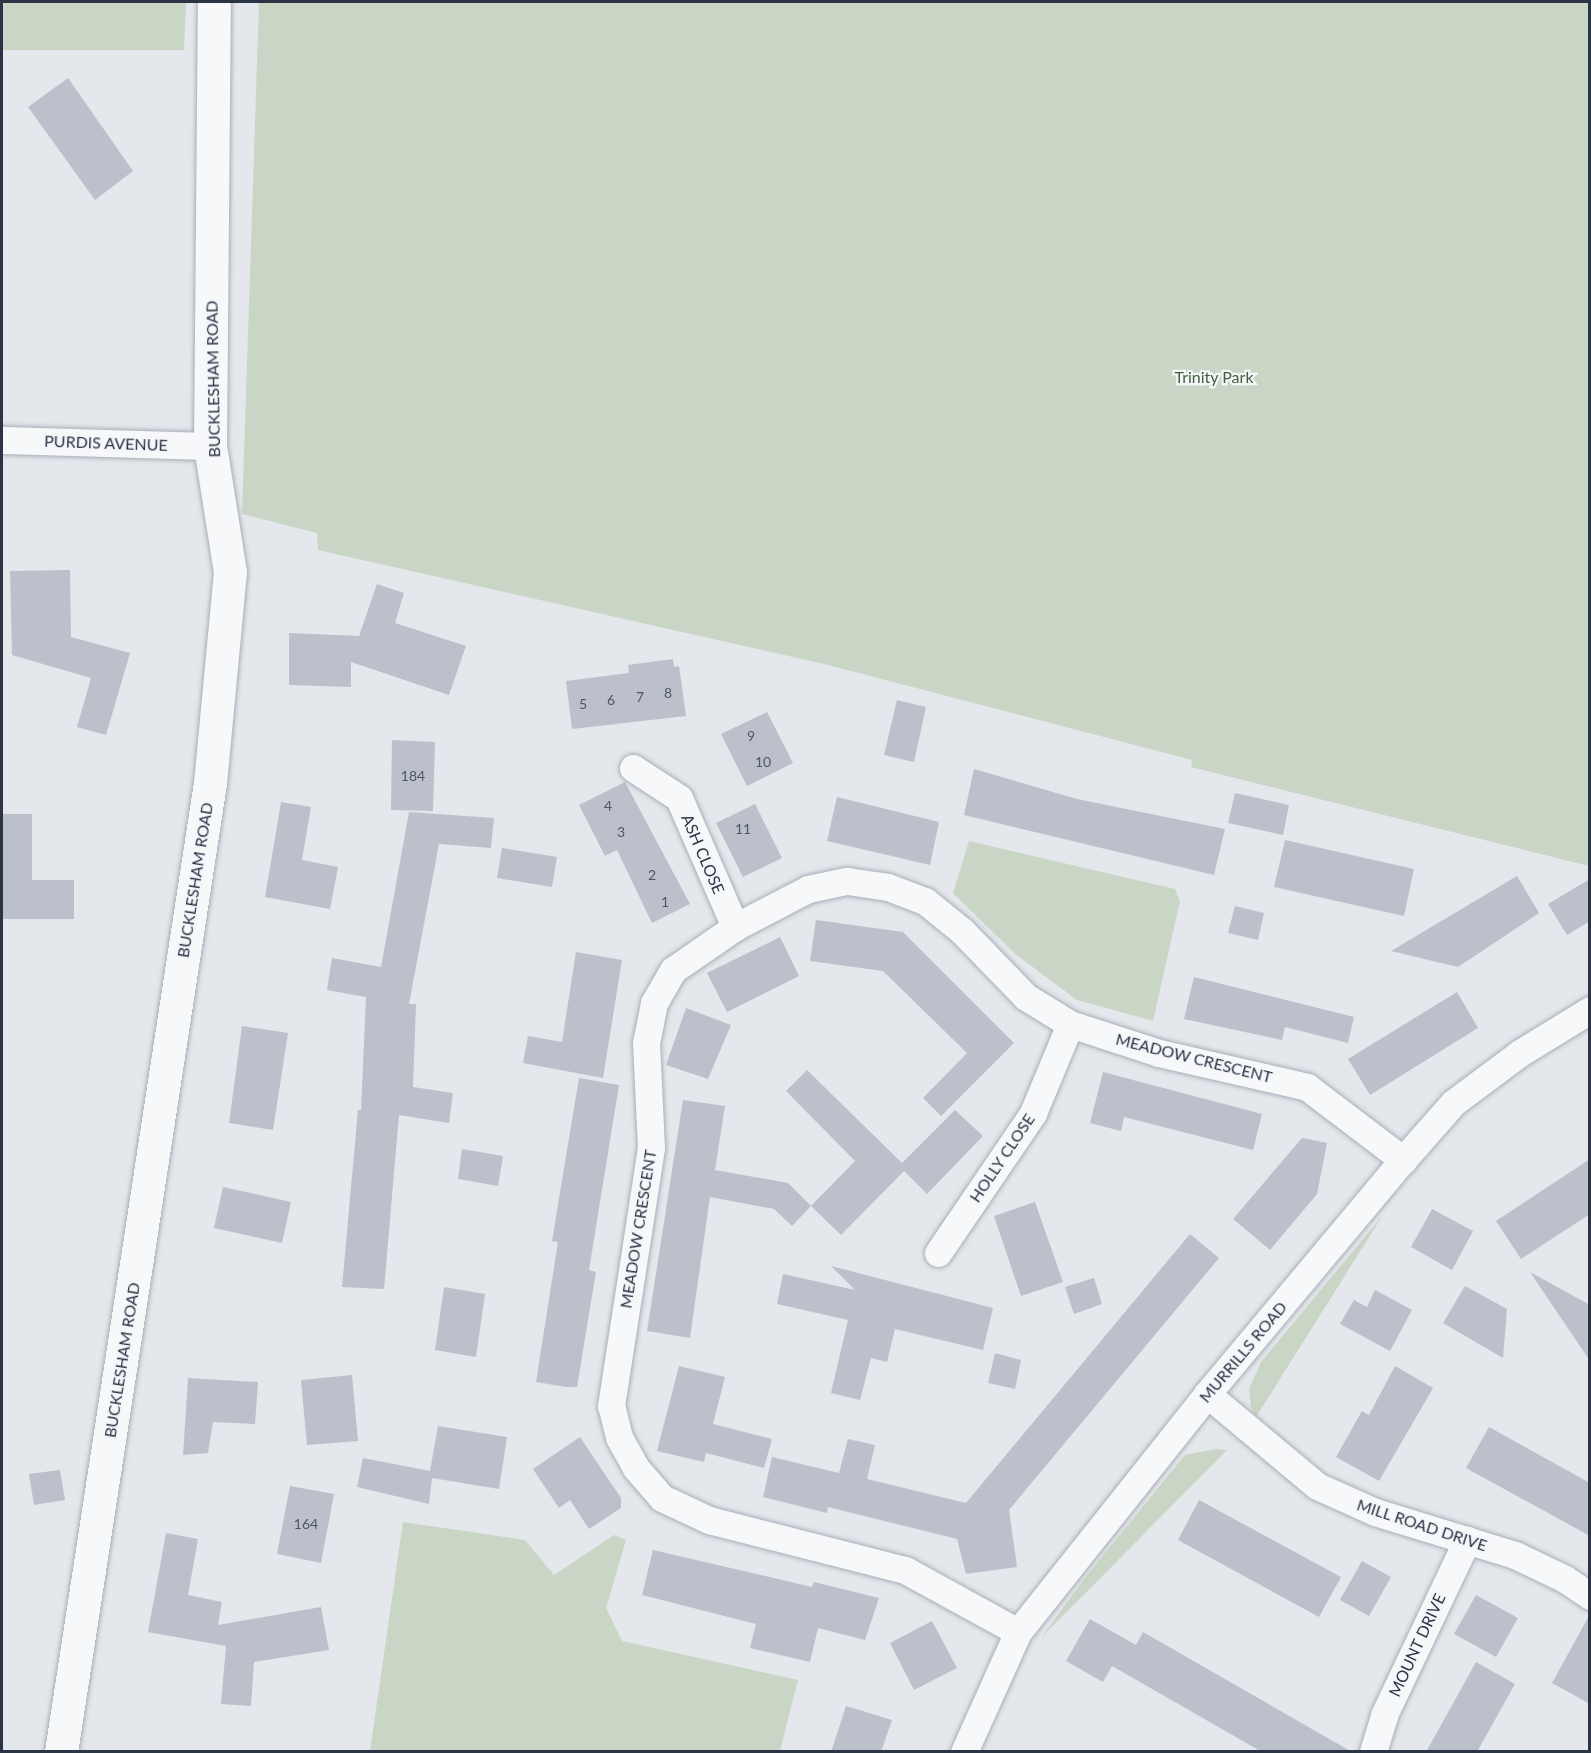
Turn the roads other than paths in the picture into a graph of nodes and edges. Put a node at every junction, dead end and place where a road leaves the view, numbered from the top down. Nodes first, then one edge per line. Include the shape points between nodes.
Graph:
1 (214, 2) edge
2 (2, 440) edge
3 (210, 446) junction
4 (633, 768) dead end
5 (735, 927) junction
6 (1590, 1010) edge
7 (1070, 1024) junction
8 (1403, 1160) junction
9 (938, 1253) dead end
10 (1207, 1394) junction
11 (1467, 1540) junction
12 (1590, 1596) edge
13 (1018, 1632) junction
14 (61, 1752) edge
15 (964, 1752) edge
16 (1373, 1752) edge

1 - 3 street, BUCKLESHAM ROAD
2 - 3 street, PURDIS AVENUE
3 - 14 street, BUCKLESHAM ROAD via 230,572 210,783
4 - 5 street, ASH CLOSE via 679,798
5 - 7 street, MEADOW CRESCENT via 808,889 847,881 888,887 926,901 962,931 1026,997
5 - 13 street, MEADOW CRESCENT via 673,970 654,1003 646,1043 651,1148 611,1406 619,1437 636,1468 662,1498 709,1520 905,1570
6 - 8 street, MURRILLS ROAD via 1520,1053 1454,1103
7 - 8 street, MEADOW CRESCENT via 1159,1053 1307,1087
7 - 9 street, HOLLY CLOSE via 1033,1113
8 - 10 street, MURRILLS ROAD
10 - 11 street, MILL ROAD DRIVE via 1317,1486 1375,1512
10 - 13 street, MURRILLS ROAD
11 - 12 street, MILL ROAD DRIVE via 1515,1555
11 - 16 street, MOUNT DRIVE via 1384,1715
13 - 15 street, MURRILLS ROAD

